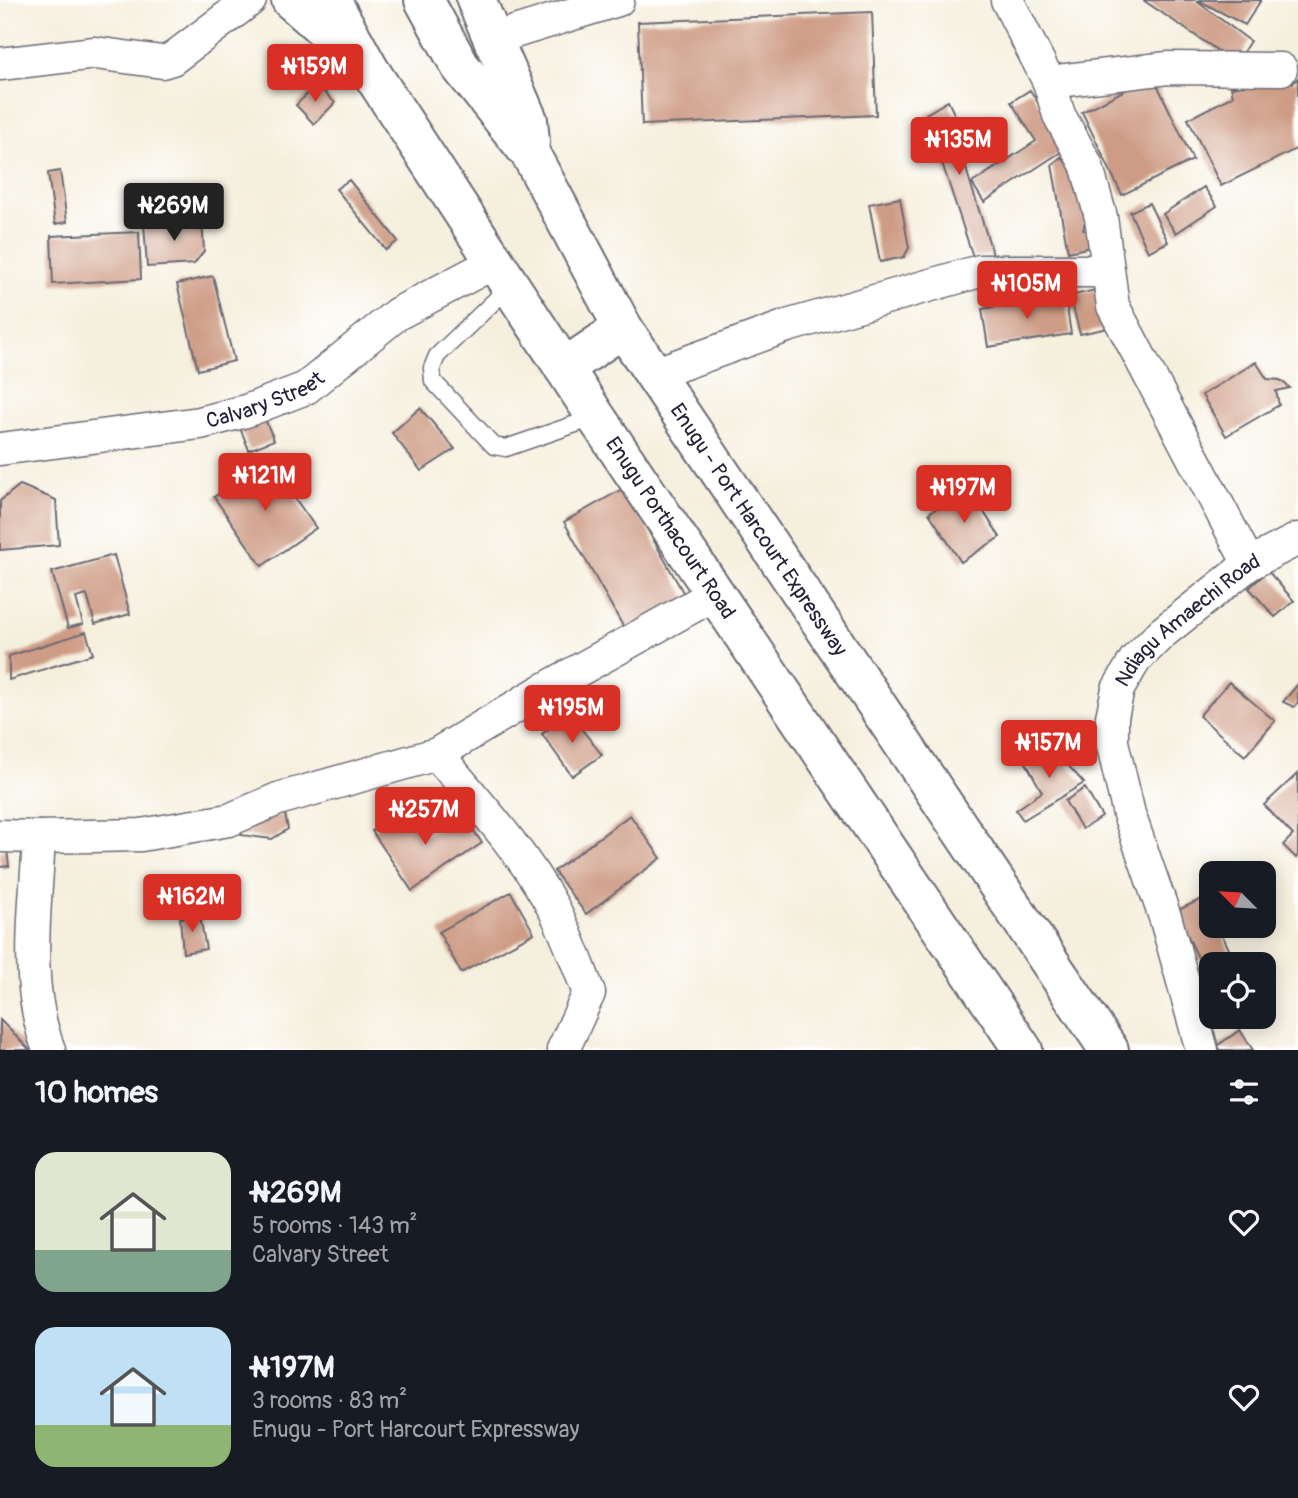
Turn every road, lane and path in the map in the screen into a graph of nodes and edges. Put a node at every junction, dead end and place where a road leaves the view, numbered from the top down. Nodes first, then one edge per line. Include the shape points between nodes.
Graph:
1 (250, 0) edge
2 (290, 0) edge
3 (331, 0) edge
4 (424, 0) edge
5 (476, 0) edge
6 (618, 0) edge
7 (1006, 0) edge
8 (492, 39) junction
9 (0, 64) edge
10 (369, 69) junction
11 (1281, 69) dead end
12 (1049, 82) junction
13 (531, 155) junction
14 (1107, 271) junction
15 (503, 273) junction
16 (623, 328) junction
17 (564, 368) junction
18 (654, 374) junction
19 (596, 417) junction
20 (0, 449) edge
21 (1298, 539) edge
22 (1249, 564) junction
23 (713, 595) junction
24 (437, 754) junction
25 (0, 836) edge
26 (39, 837) junction
27 (49, 1050) edge
28 (563, 1050) edge
29 (1023, 1050) edge
30 (1109, 1050) edge
31 (1202, 1050) edge

1 - 9 street via 209,34 162,62 95,53
2 - 10 highway
3 - 10 highway, Enugu Porthacourt Road
4 - 13 highway, Enugu - Port Harcourt Expressway via 460,66
5 - 8 highway
6 - 8 street
7 - 12 street
8 - 13 highway via 528,120
10 - 15 highway, Enugu Porthacourt Road
11 - 12 street via 1168,68
12 - 14 street via 1059,116 1086,164 1101,217
13 - 16 highway, Enugu - Port Harcourt Expressway
14 - 18 street via 980,271 787,326
14 - 22 street via 1113,306
15 - 17 highway, Enugu Porthacourt Road
15 - 19 lane via 437,356 433,381 494,446 506,448
15 - 20 street, Calvary Street via 397,314 306,388 246,411 200,423
16 - 17 highway
16 - 18 highway, Enugu - Port Harcourt Expressway
17 - 19 highway, Enugu Porthacourt Road
18 - 30 highway, Enugu - Port Harcourt Expressway
19 - 23 highway, Enugu Porthacourt Road
21 - 22 street, Ndiagu Amaechi Road
22 - 31 street, Ndiagu Amaechi Road via 1135,660 1118,689 1112,717 1112,742 1129,814 1166,920
23 - 24 street
23 - 29 highway, Enugu Porthacourt Road
24 - 26 street via 278,800 229,820 141,835
24 - 28 street via 499,828 553,907 573,951 589,993
25 - 26 street
26 - 27 street via 33,974

